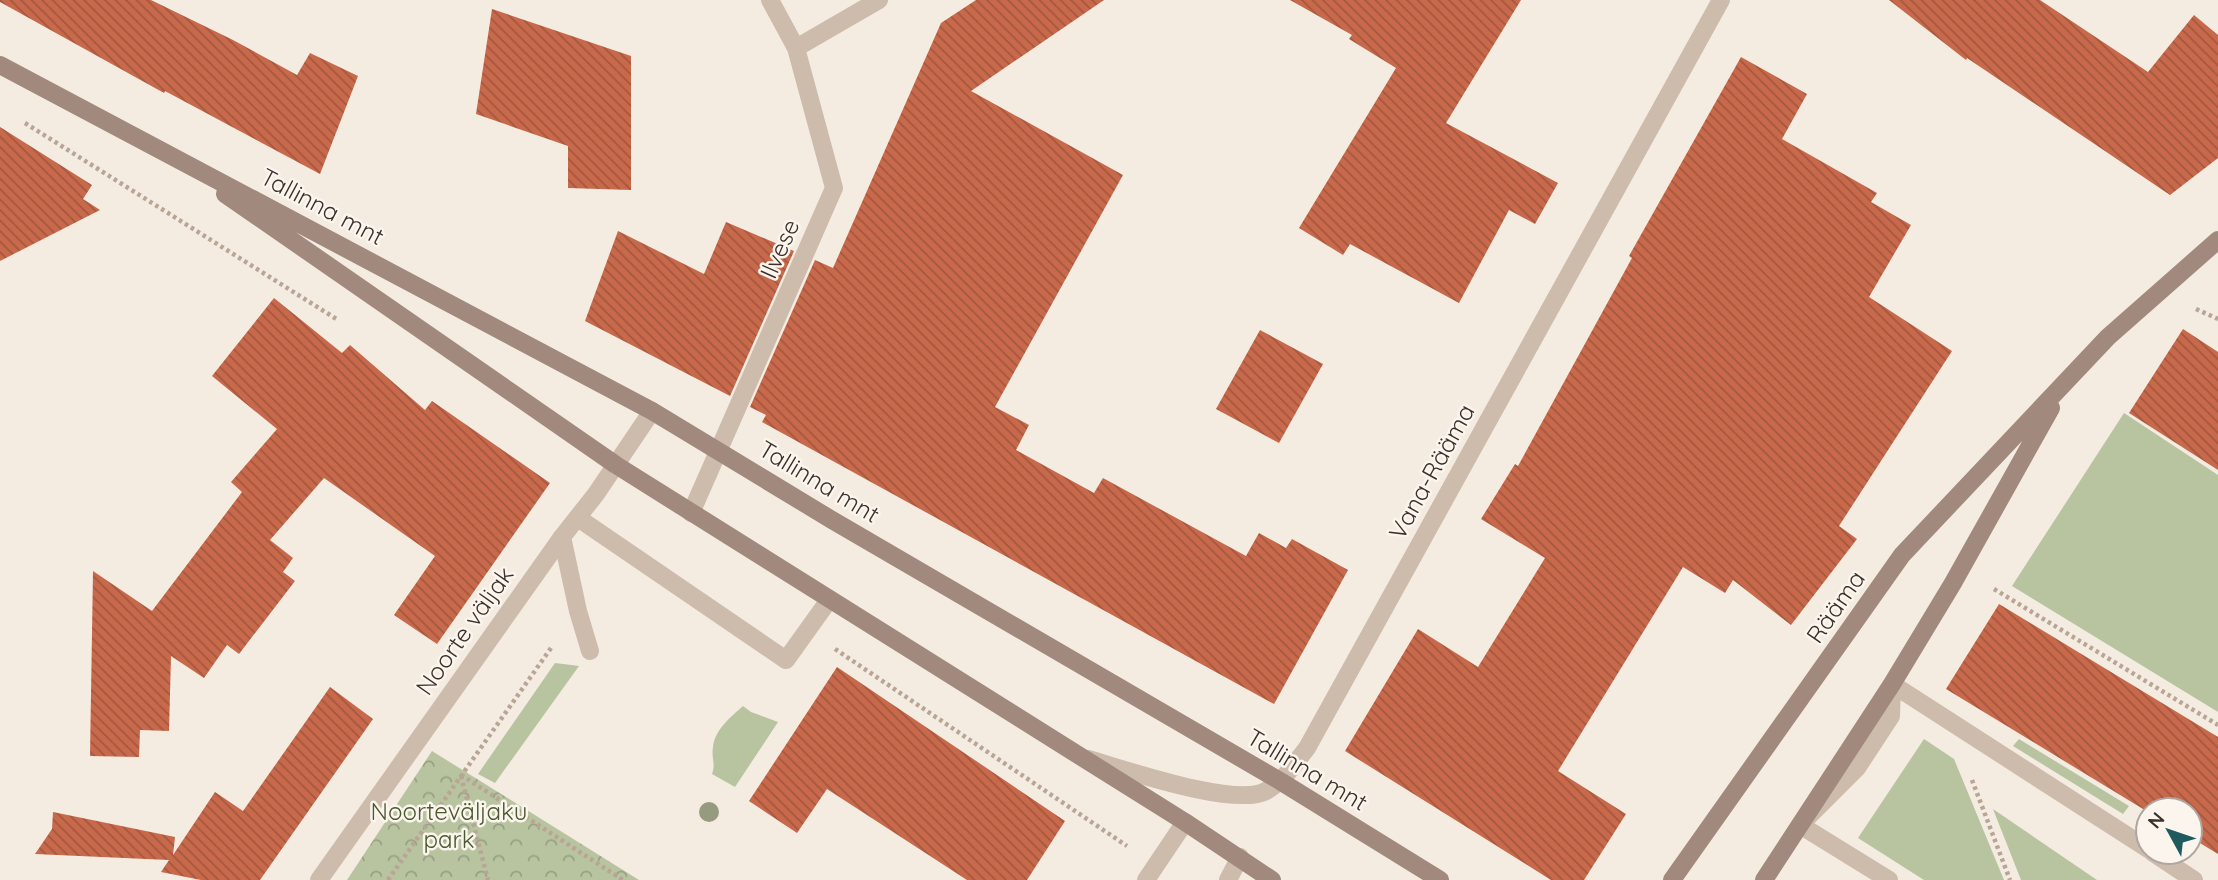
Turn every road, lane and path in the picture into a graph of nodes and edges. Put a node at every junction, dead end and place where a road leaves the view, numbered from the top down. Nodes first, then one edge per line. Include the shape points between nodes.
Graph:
1 (770, 0) edge
2 (879, 0) edge
3 (1721, 0) edge
4 (796, 48) junction
5 (0, 65) edge
6 (159, 148) junction
7 (2218, 240) edge
8 (2196, 309) dead end
9 (2218, 319) edge
10 (2064, 383) junction
11 (652, 411) junction
12 (718, 449) junction
13 (616, 465) junction
14 (691, 513) junction
15 (578, 518) junction
16 (562, 537) junction
17 (1994, 589) dead end
18 (829, 600) junction
19 (578, 611) junction
20 (590, 651) dead end
21 (1892, 684) junction
22 (1949, 721) junction
23 (2218, 725) edge
24 (1081, 757) junction
25 (461, 775) junction
26 (1280, 781) junction
27 (1185, 822) junction
28 (1800, 825) junction
29 (2134, 841) edge
30 (1240, 857) junction
31 (2173, 866) edge
32 (319, 880) edge
33 (388, 880) edge
34 (488, 880) edge
35 (623, 880) edge
36 (1146, 880) edge
37 (1227, 880) edge
38 (1272, 880) edge
39 (1440, 880) edge
40 (1672, 880) edge
41 (1764, 880) edge
42 (1889, 880) edge
43 (2010, 880) edge
44 (2194, 880) edge

1 - 4 street, Ilvese
2 - 4 street
3 - 26 street, Vana-Rääma via 1307,748
4 - 12 street, Ilvese via 834,188
5 - 6 main road, Tallinna mnt
6 - 11 main road, Tallinna mnt
6 - 13 main road, Tallinna mnt
7 - 10 main road, Rääma via 2108,337
8 - 9 path
10 - 21 main road, Rääma
10 - 40 main road, Rääma via 1902,555
11 - 12 main road, Tallinna mnt
11 - 13 street, Noorte väljak
12 - 14 street, Ilvese
12 - 26 main road, Tallinna mnt
13 - 14 main road, Tallinna mnt
13 - 15 street, Noorte väljak
14 - 18 main road, Tallinna mnt
15 - 16 street, Noorte väljak
15 - 18 street via 786,660
16 - 19 street
16 - 32 street, Noorte väljak
17 - 23 path
18 - 24 main road, Tallinna mnt
19 - 20 street
19 - 25 path
21 - 22 street
21 - 28 main road, Rääma
22 - 29 street
22 - 43 path
24 - 26 street, Vana-Rääma via 1236,796 1264,793
24 - 27 main road, Tallinna mnt
25 - 33 path
25 - 34 path
25 - 35 path
26 - 39 main road, Tallinna mnt
27 - 30 main road, Tallinna mnt
27 - 36 street
28 - 41 main road, Rääma
28 - 42 street
30 - 37 street
30 - 38 main road, Tallinna mnt
31 - 44 street

